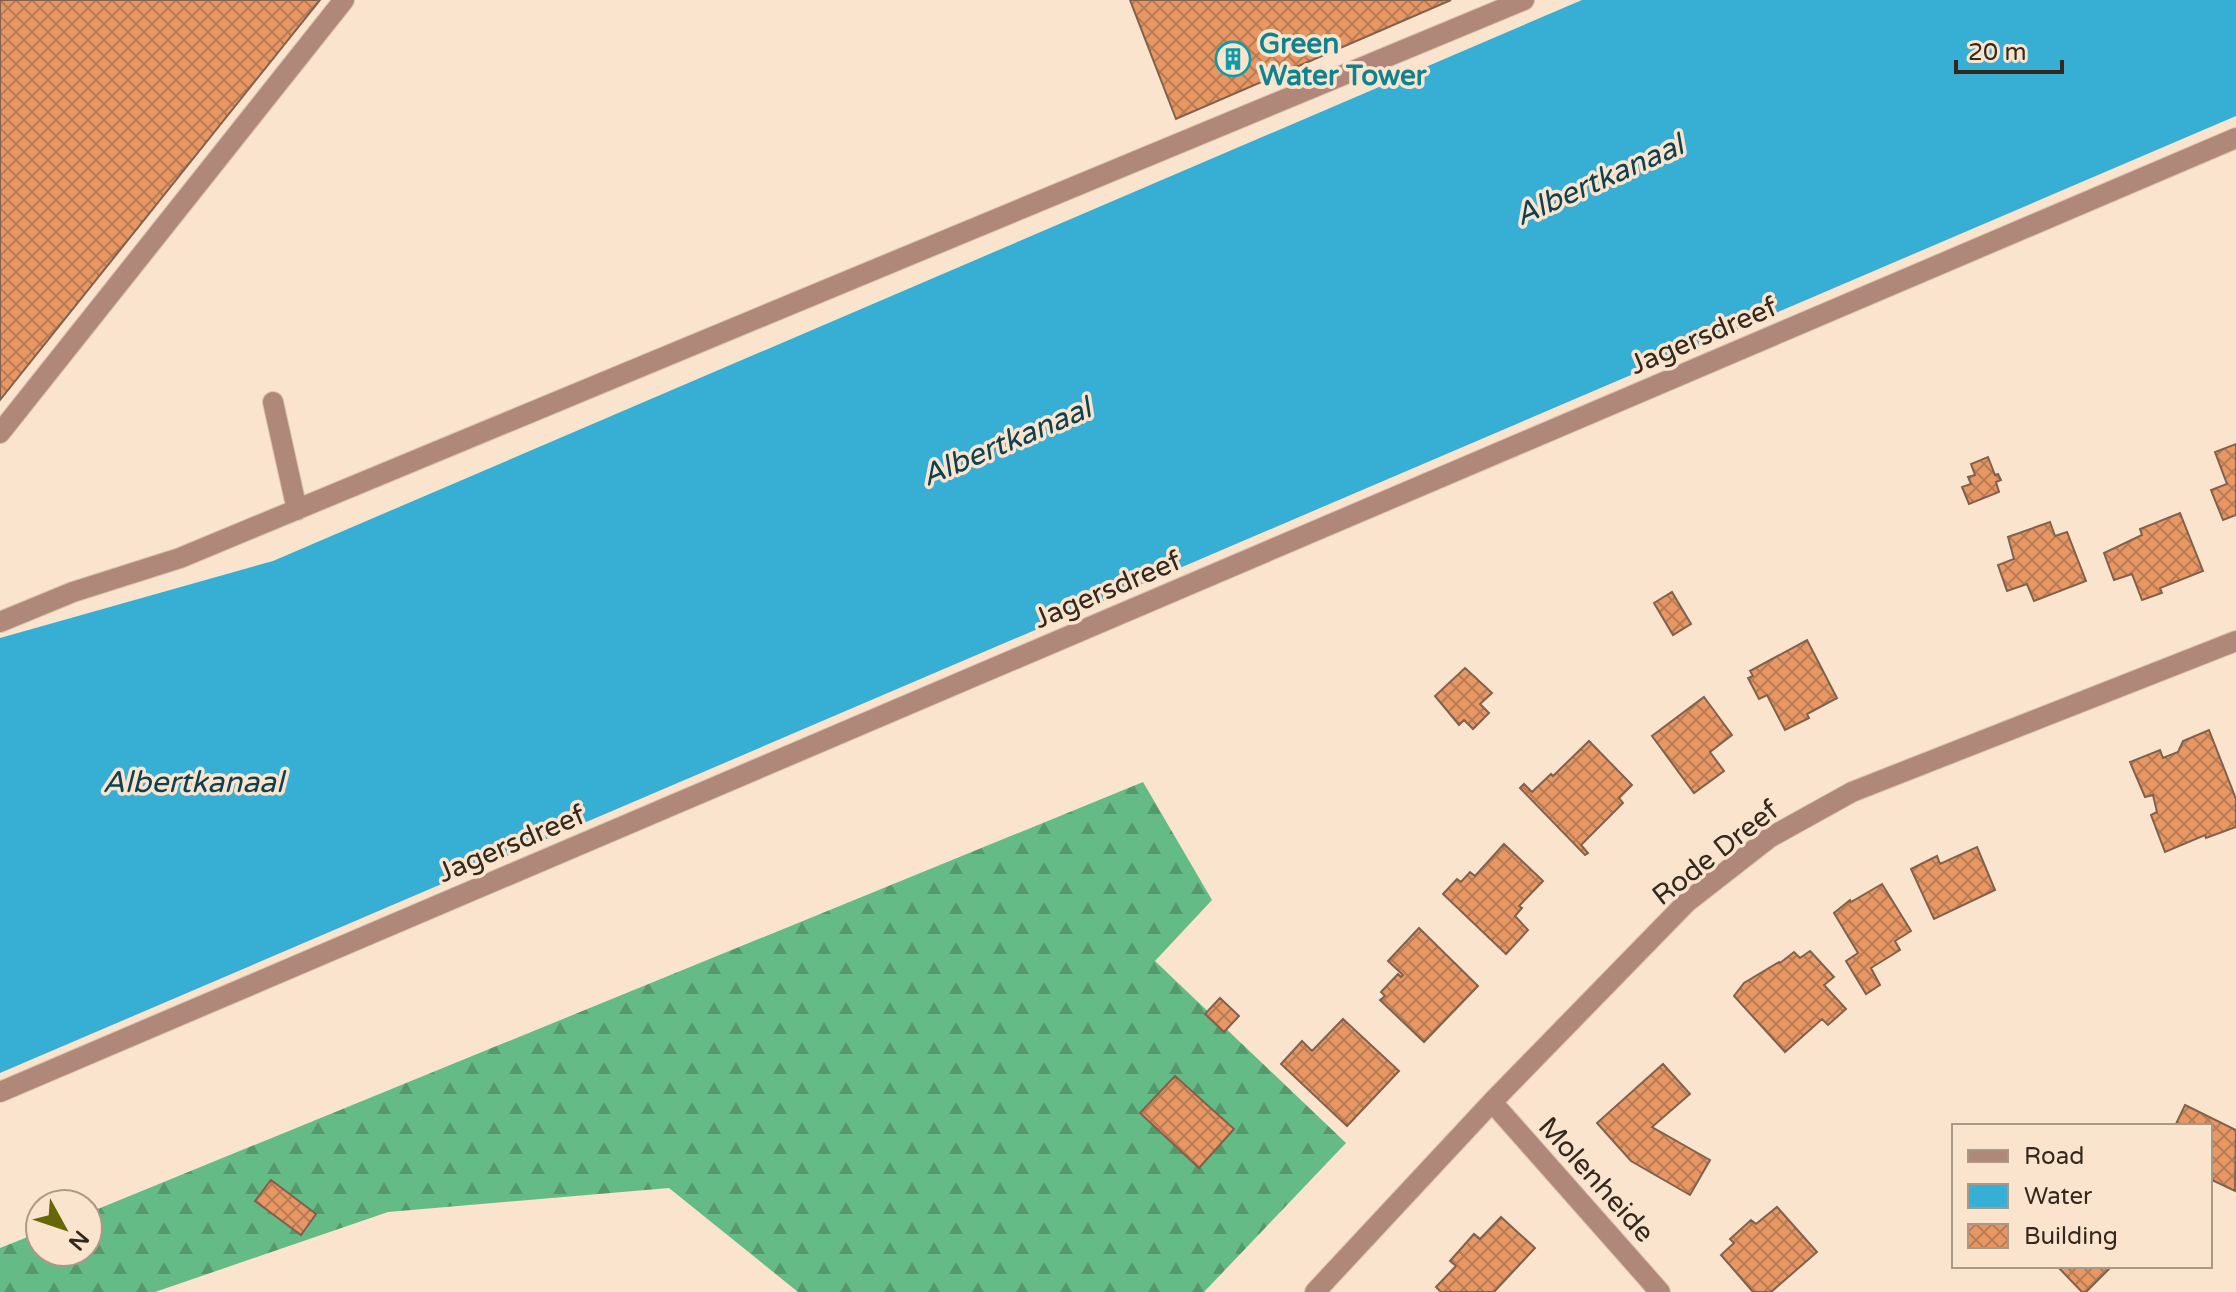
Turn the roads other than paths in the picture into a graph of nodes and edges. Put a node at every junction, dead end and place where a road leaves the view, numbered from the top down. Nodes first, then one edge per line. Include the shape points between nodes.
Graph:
1 (344, 0) edge
2 (1524, 0) edge
3 (1501, 4) edge
4 (2236, 138) edge
5 (273, 402) dead end
6 (0, 433) edge
7 (297, 510) junction
8 (0, 622) edge
9 (2236, 641) edge
10 (0, 1092) edge
11 (1492, 1102) junction
12 (1315, 1292) edge
13 (1660, 1292) edge

1 - 6 street
2 - 3 street
3 - 7 street
4 - 10 street, Jagersdreef
5 - 7 street
7 - 8 street
9 - 11 street, Rode Dreef via 1852,792 1769,838 1687,902
11 - 12 street, Rode Dreef
11 - 13 street, Molenheide

